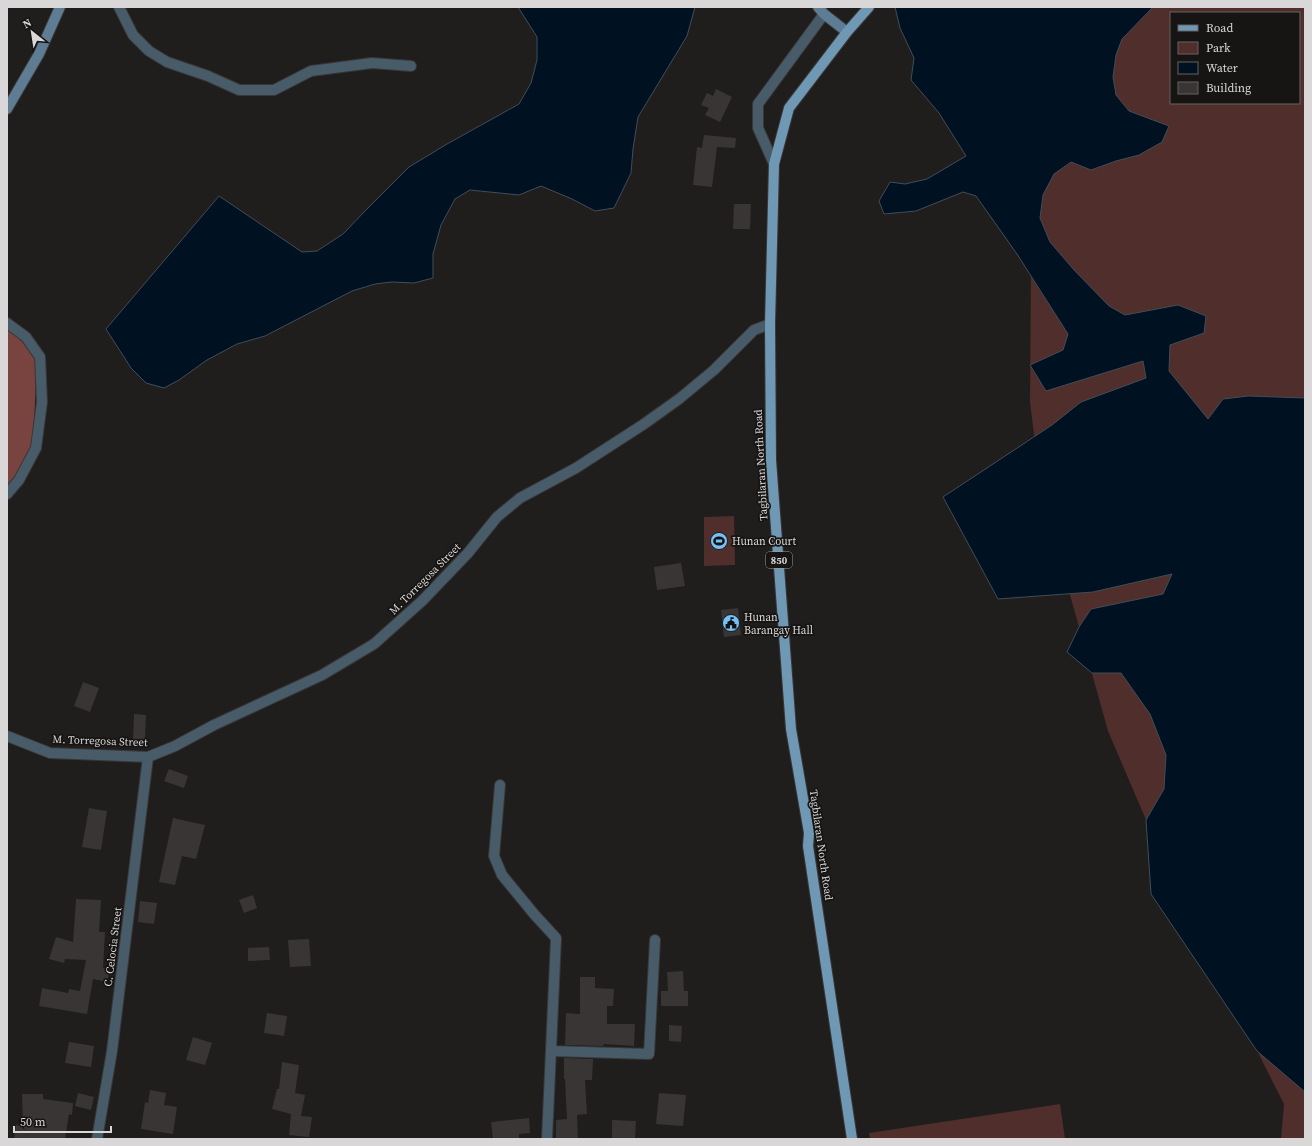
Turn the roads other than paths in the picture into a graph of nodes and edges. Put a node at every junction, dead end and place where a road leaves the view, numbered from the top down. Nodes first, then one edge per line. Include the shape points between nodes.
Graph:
1 (60, 7) edge
2 (119, 7) edge
3 (870, 7) edge
4 (821, 10) edge
5 (847, 32) junction
6 (411, 66) dead end
7 (7, 109) edge
8 (774, 164) junction
9 (7, 323) edge
10 (770, 324) junction
11 (7, 494) edge
12 (7, 736) edge
13 (148, 757) junction
14 (500, 785) dead end
15 (655, 940) dead end
16 (551, 1051) junction
17 (97, 1139) edge
18 (547, 1139) edge
19 (852, 1139) edge

1 - 7 street via 39,54
2 - 6 street via 133,35 149,51 167,62 239,90 274,90 311,72 372,63
3 - 5 main road, Tagbilaran North Road / 850
4 - 5 street
4 - 8 street via 758,104 758,128
5 - 8 main road, Tagbilaran North Road / 850 via 789,108
8 - 10 main road, Tagbilaran North Road / 850
9 - 11 street via 26,337 40,357 42,402 36,448 19,480
10 - 13 street, M. Torregosa Street via 754,330 714,370 644,424 576,468 520,498 497,517 468,553 422,602 374,644 322,675
10 - 19 main road, Tagbilaran North Road / 850 via 771,460 791,729 809,833 808,846
12 - 13 street, M. Torregosa Street via 50,753
13 - 17 street, C. Celocia Street via 112,1051
14 - 16 street via 494,856 502,875 556,938
15 - 16 street via 649,1054
16 - 18 street

